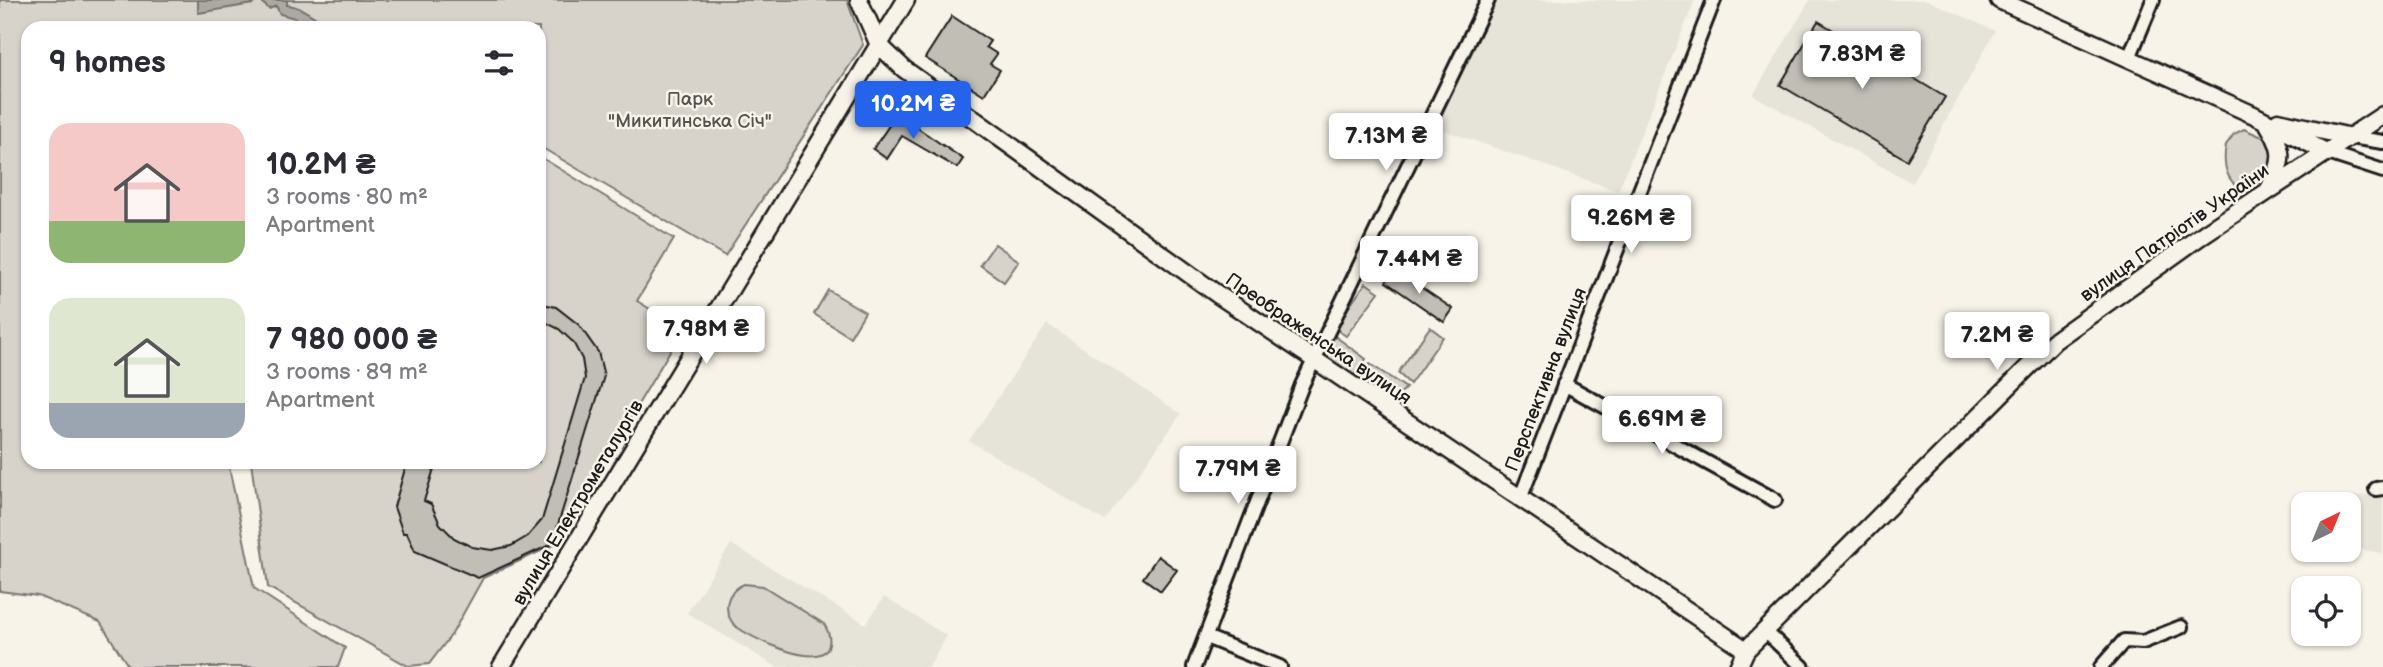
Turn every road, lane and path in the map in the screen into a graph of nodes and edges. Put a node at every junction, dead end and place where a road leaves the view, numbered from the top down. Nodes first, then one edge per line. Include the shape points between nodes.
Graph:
1 (859, 0) edge
2 (906, 0) edge
3 (1488, 0) edge
4 (1714, 0) edge
5 (1999, 0) edge
6 (2153, 0) edge
7 (879, 45) junction
8 (2129, 58) junction
9 (2383, 115) edge
10 (2260, 118) junction
11 (2351, 137) junction
12 (2383, 142) edge
13 (2328, 153) junction
14 (2383, 172) edge
15 (2267, 193) junction
16 (1314, 360) junction
17 (1564, 384) junction
18 (1520, 499) junction
19 (1775, 500) dead end
20 (2181, 627) dead end
21 (1765, 631) junction
22 (1206, 637) junction
23 (1746, 650) junction
24 (501, 667) edge
25 (1194, 667) edge
26 (1280, 667) edge
27 (1738, 667) edge
28 (1803, 667) edge
29 (2101, 667) edge

1 - 7 main road
2 - 7 main road, вулиця Електрометалургів
3 - 16 street
4 - 17 street, Перспективна вулиця
5 - 8 main road
6 - 8 street
7 - 16 main road, Преображенська вулиця via 925,83
7 - 24 main road, вулиця Електрометалургів
8 - 10 main road
9 - 11 main road, вулиця Патріотів України
10 - 11 main road
10 - 13 main road
10 - 15 main road via 2277,138 2282,157
11 - 12 street
11 - 13 main road, вулиця Патріотів України
13 - 14 street
13 - 15 main road, вулиця Патріотів України
15 - 21 main road, вулиця Патріотів України via 2054,341
16 - 18 main road, Преображенська вулиця
16 - 22 street
17 - 18 street, Перспективна вулиця
17 - 19 street
18 - 23 main road, Преображенська вулиця
20 - 29 street via 2143,642 2124,641
21 - 23 main road, вулиця Патріотів України
21 - 28 street
22 - 25 street
22 - 26 street
23 - 27 main road, вулиця Патріотів України

